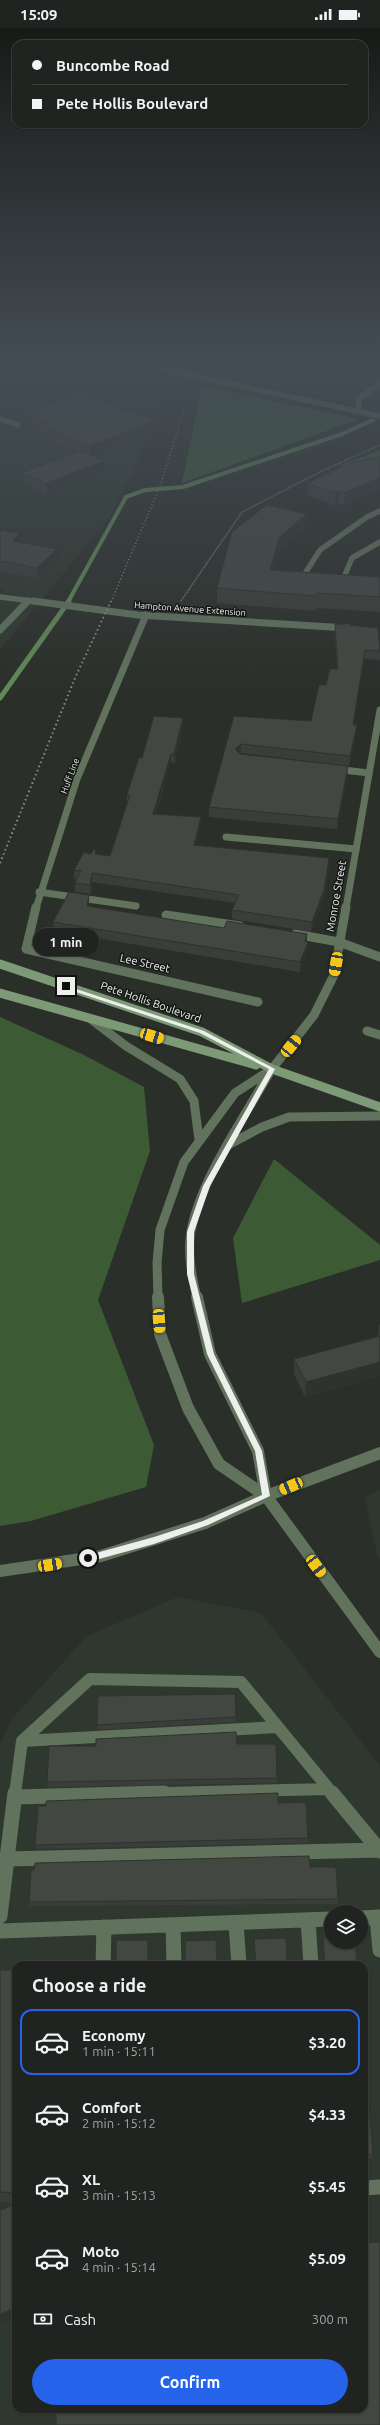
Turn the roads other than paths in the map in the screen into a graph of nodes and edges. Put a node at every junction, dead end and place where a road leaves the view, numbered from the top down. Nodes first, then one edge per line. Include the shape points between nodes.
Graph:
1 (380, 511) edge
2 (380, 542) edge
3 (324, 576) edge
4 (351, 577) edge
5 (0, 596) edge
6 (28, 600) junction
7 (146, 615) junction
8 (359, 629) edge
9 (0, 630) edge
10 (380, 710) edge
11 (324, 768) edge
12 (369, 773) junction
13 (226, 837) dead end
14 (356, 849) junction
15 (39, 892) junction
16 (136, 906) dead end
17 (166, 915) dead end
18 (252, 928) edge
19 (284, 932) edge
20 (339, 942) junction
21 (26, 949) joint
22 (380, 957) edge
23 (0, 964) edge
24 (0, 993) edge
25 (258, 1002) dead end
26 (92, 1020) junction
27 (367, 1032) dead end
28 (380, 1035) edge
29 (272, 1069) junction
30 (380, 1107) edge
31 (380, 1116) edge
32 (199, 1140) junction
33 (230, 1144) junction
34 (380, 1453) edge
35 (266, 1496) junction
36 (0, 1571) edge
37 (380, 1650) edge
38 (278, 1726) junction
39 (22, 1741) junction
40 (329, 1789) junction
41 (15, 1797) junction
42 (380, 1851) edge
43 (7, 1859) junction
44 (0, 1916) edge
45 (379, 1917) edge
46 (368, 1918) edge
47 (324, 1919) edge
48 (308, 1920) junction
49 (236, 1923) junction
50 (173, 1925) junction
51 (104, 1928) junction
52 (0, 1931) edge
53 (380, 1950) edge
54 (103, 1961) edge
55 (174, 1961) edge
56 (239, 1961) edge
57 (311, 1961) edge
58 (380, 2187) edge
59 (368, 2188) edge

1 - 3 street via 367,517 320,550 304,575
2 - 4 street via 352,558 341,577
5 - 6 street, Hampton Avenue Extension
6 - 7 street, Hampton Avenue Extension
6 - 9 street
7 - 8 street, Hampton Avenue Extension
7 - 15 street, Huff Line via 111,696
10 - 12 street, Monroe Street
11 - 12 street
12 - 14 street, Monroe Street
13 - 14 street
14 - 20 street, Monroe Street
15 - 16 street
15 - 21 street, Huff Line
17 - 18 street
19 - 20 street
20 - 22 street
20 - 29 street, Monroe Street via 334,975 314,1015
21 - 25 street, Lee Street
23 - 29 main road, Pete Hollis Boulevard via 202,1032
24 - 26 main road
26 - 29 main road
26 - 32 street via 127,1046 174,1072 190,1090 198,1111
27 - 28 street
29 - 30 main road
29 - 32 street via 235,1094
29 - 33 street
31 - 33 street via 289,1117 262,1127
32 - 35 street via 184,1162 160,1230 157,1263 160,1334 188,1408 219,1464
33 - 35 street via 206,1186 191,1232 191,1274 210,1354 258,1451
34 - 35 street
35 - 36 street via 205,1523 101,1556
35 - 37 street
38 - 39 street
38 - 39 street via 241,1682 90,1679
38 - 40 street
39 - 41 street
40 - 41 street
40 - 42 street
41 - 43 street
42 - 43 street
43 - 44 street
45 - 46 street
45 - 53 street
47 - 48 street
48 - 49 street
48 - 57 street
49 - 50 street
49 - 56 street
50 - 51 street
50 - 55 street
51 - 52 street
51 - 54 street
58 - 59 street

